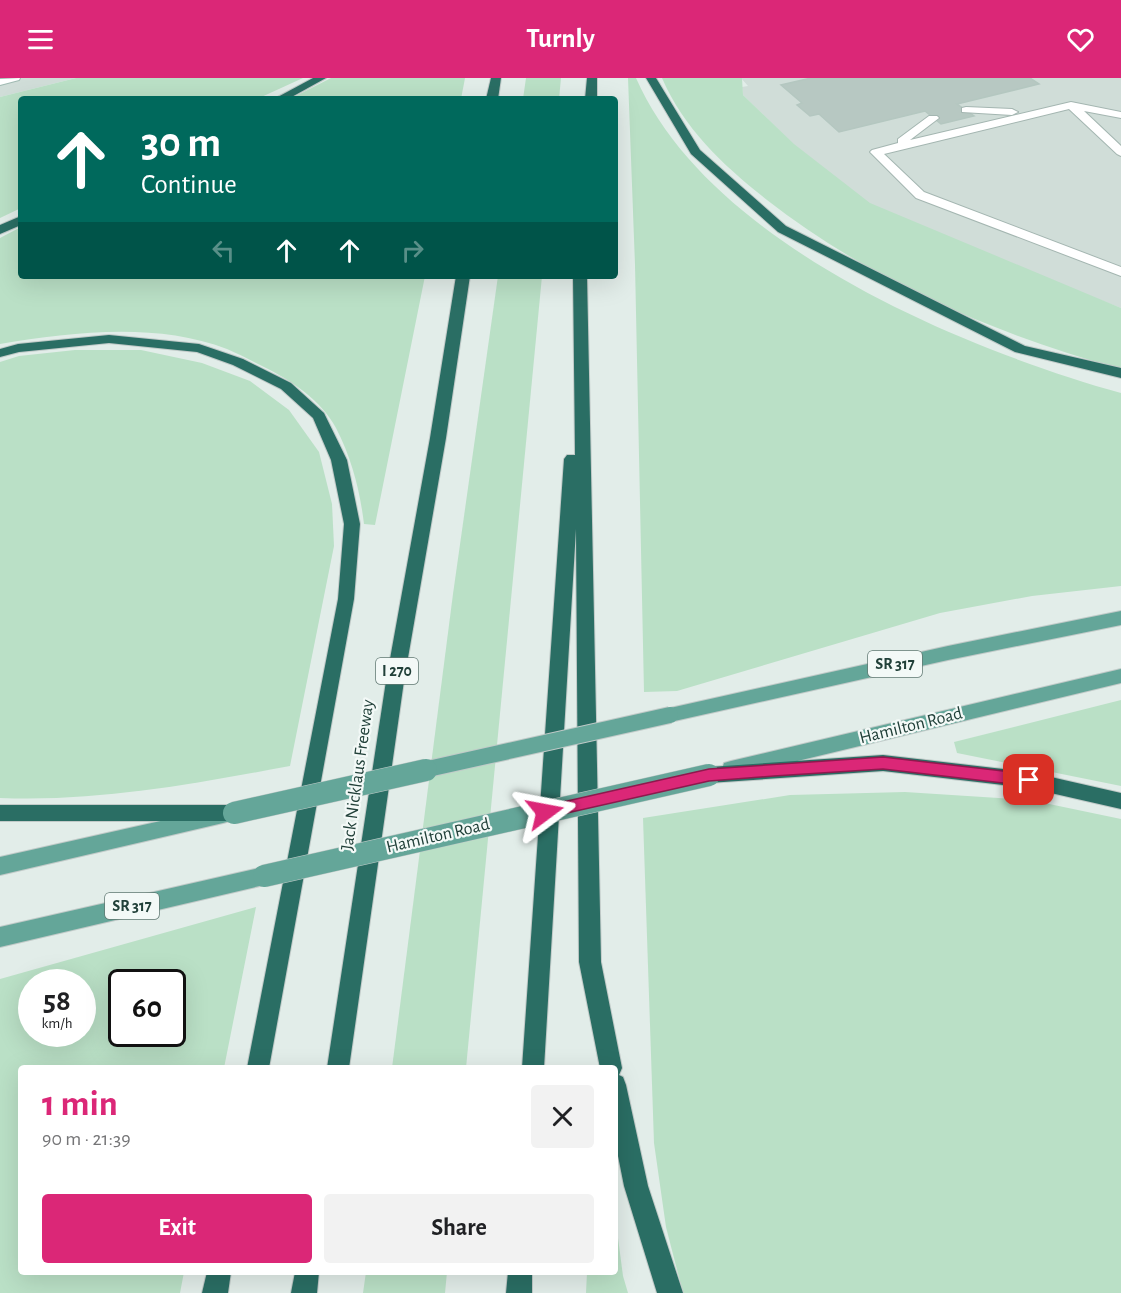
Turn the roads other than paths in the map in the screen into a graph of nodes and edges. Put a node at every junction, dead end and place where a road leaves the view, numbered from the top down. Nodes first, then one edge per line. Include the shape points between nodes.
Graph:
1 (15, 78) edge
2 (321, 78) edge
3 (496, 78) edge
4 (592, 78) edge
5 (651, 78) edge
6 (0, 82) edge
7 (286, 96) edge
8 (493, 96) edge
9 (591, 96) edge
10 (1071, 105) junction
11 (966, 110) dead end
12 (1036, 112) junction
13 (1121, 115) edge
14 (933, 118) dead end
15 (896, 146) junction
16 (1121, 152) edge
17 (18, 221) edge
18 (0, 230) edge
19 (1121, 272) edge
20 (464, 279) edge
21 (580, 279) edge
22 (580, 279) edge
23 (0, 353) edge
24 (1121, 373) edge
25 (1121, 618) edge
26 (1121, 676) edge
27 (709, 775) junction
28 (1121, 801) edge
29 (0, 813) edge
30 (234, 813) junction
31 (0, 866) edge
32 (0, 937) edge
33 (259, 1065) edge
34 (338, 1065) edge
35 (533, 1065) edge
36 (610, 1065) edge
37 (618, 1099) edge
38 (218, 1275) edge
39 (307, 1275) edge
40 (520, 1275) edge
41 (215, 1293) edge
42 (304, 1293) edge
43 (519, 1293) edge
44 (670, 1293) edge

1 - 6 main road
2 - 7 highway
3 - 8 highway
4 - 9 highway
5 - 24 highway via 695,152 782,229 1020,349
10 - 12 main road
10 - 13 main road
10 - 16 main road
11 - 12 main road
12 - 15 main road
14 - 15 main road
15 - 19 main road via 876,152 920,195
17 - 18 highway
20 - 34 highway, Jack Nicklaus Freeway / I 270 via 395,681
21 - 35 highway
22 - 36 highway via 590,962
23 - 33 highway via 110,339 199,348 286,386 319,416 339,460 352,524 346,599
25 - 30 main road, SR 317, bridge via 948,652
26 - 27 main road, Hamilton Road / SR 317
27 - 28 highway via 883,763 1029,780
27 - 32 main road, Hamilton Road / SR 317, bridge
29 - 30 highway
30 - 31 main road, SR 317
37 - 44 highway via 636,1186
38 - 41 highway
39 - 42 highway
40 - 43 highway

